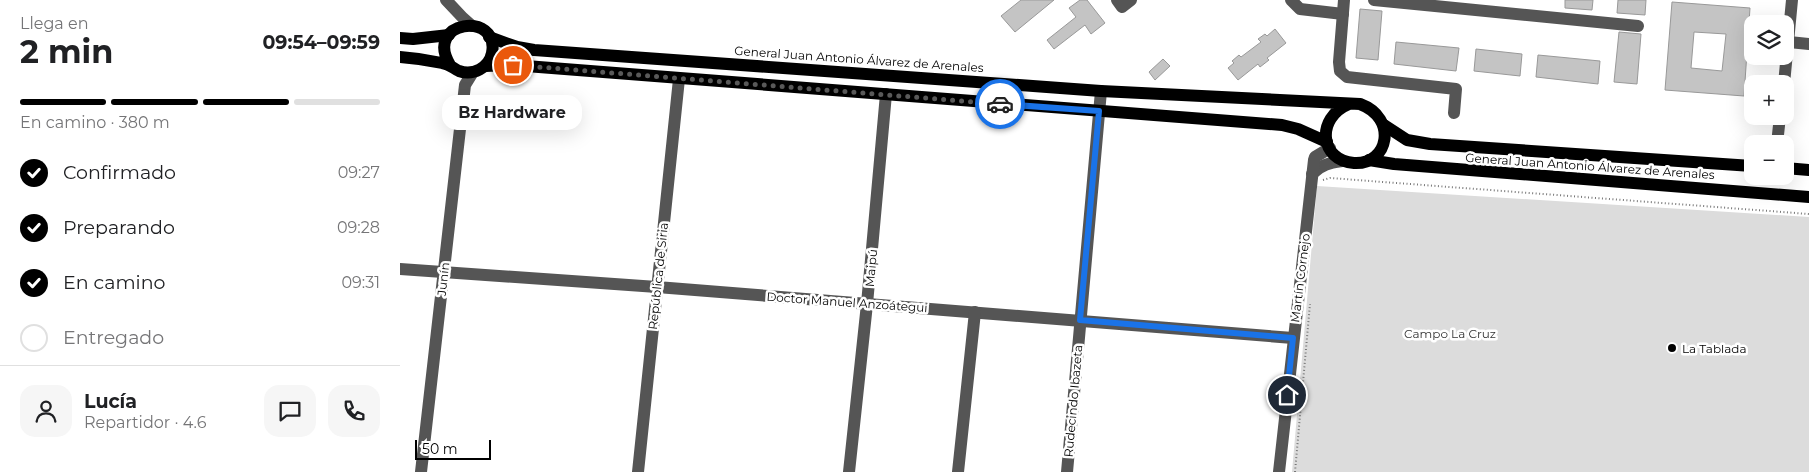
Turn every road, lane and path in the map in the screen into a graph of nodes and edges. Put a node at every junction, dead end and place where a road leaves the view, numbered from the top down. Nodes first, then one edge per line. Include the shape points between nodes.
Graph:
1 (446, 0) edge
2 (1117, 0) edge
3 (1131, 0) edge
4 (1292, 0) edge
5 (1344, 0) edge
6 (1374, 0) edge
7 (1792, 0) edge
8 (1343, 14) junction
9 (1791, 15) edge
10 (472, 26) junction
11 (1638, 26) dead end
12 (452, 32) junction
13 (489, 37) junction
14 (400, 38) edge
15 (1794, 42) edge
16 (1809, 44) edge
17 (400, 57) edge
18 (450, 65) junction
19 (485, 66) junction
20 (473, 72) junction
21 (679, 79) junction
22 (1101, 92) junction
23 (886, 94) junction
24 (1349, 104) junction
25 (1099, 111) junction
26 (1454, 113) dead end
27 (1384, 125) junction
28 (1328, 145) junction
29 (1369, 160) junction
30 (1343, 161) junction
31 (1744, 165) edge
32 (1794, 169) edge
33 (1809, 170) edge
34 (1317, 178) junction
35 (1809, 197) edge
36 (1809, 214) edge
37 (400, 269) edge
38 (444, 273) junction
39 (657, 288) junction
40 (1311, 299) dead end
41 (867, 304) junction
42 (975, 312) junction
43 (1080, 320) junction
44 (1293, 338) junction
45 (421, 472) edge
46 (638, 472) edge
47 (849, 472) edge
48 (958, 472) edge
49 (1067, 472) edge
50 (1279, 472) edge
51 (1295, 472) edge

1 - 10 street
1 - 12 street
2 - 3 street via 1122,7
4 - 8 street via 1300,9
5 - 8 street
6 - 11 street
7 - 9 street
8 - 26 street via 1340,71 1347,77 1456,89
10 - 12 main road via 466,25
10 - 13 main road, General Juan Antonio Álvarez de Arenales
12 - 14 main road
12 - 18 main road via 444,50
13 - 19 main road via 492,52
13 - 22 main road, General Juan Antonio Álvarez de Arenales via 534,50
15 - 16 street
17 - 18 main road
18 - 20 main road via 461,72
19 - 20 main road
19 - 21 main road via 513,65
20 - 38 street, Junín via 465,85
21 - 23 main road
21 - 39 street, República de Siria
22 - 24 main road, General Juan Antonio Álvarez de Arenales
22 - 25 street, Rudecindo Ibazeta
23 - 25 main road
23 - 41 street, Maipú
24 - 27 main road, General Juan Antonio Álvarez de Arenales via 1371,108
24 - 28 main road via 1330,118 1326,130
25 - 28 main road via 1282,125 1298,129
25 - 43 street, Rudecindo Ibazeta
27 - 29 main road via 1380,150
27 - 31 main road, General Juan Antonio Álvarez de Arenales via 1407,140 1430,144
28 - 30 main road via 1333,154
28 - 34 street, Martín Cornejo via 1315,157
29 - 30 main road, General Juan Antonio Álvarez de Arenales via 1360,163
29 - 35 main road, General Juan Antonio Álvarez de Arenales
30 - 34 street via 1319,167
32 - 33 main road
34 - 36 path
34 - 44 street, Martín Cornejo
37 - 38 street, Doctor Manuel Anzoátegui
38 - 39 street, Doctor Manuel Anzoátegui
38 - 45 street, Junín
39 - 41 street, Doctor Manuel Anzoátegui
39 - 46 street, República de Siria
40 - 51 path
41 - 42 street, Doctor Manuel Anzoátegui
41 - 47 street, Maipú
42 - 43 street, Doctor Manuel Anzoátegui
42 - 48 street
43 - 44 street, Doctor Manuel Anzoátegui
43 - 49 street, Rudecindo Ibazeta
44 - 50 street, Martín Cornejo

